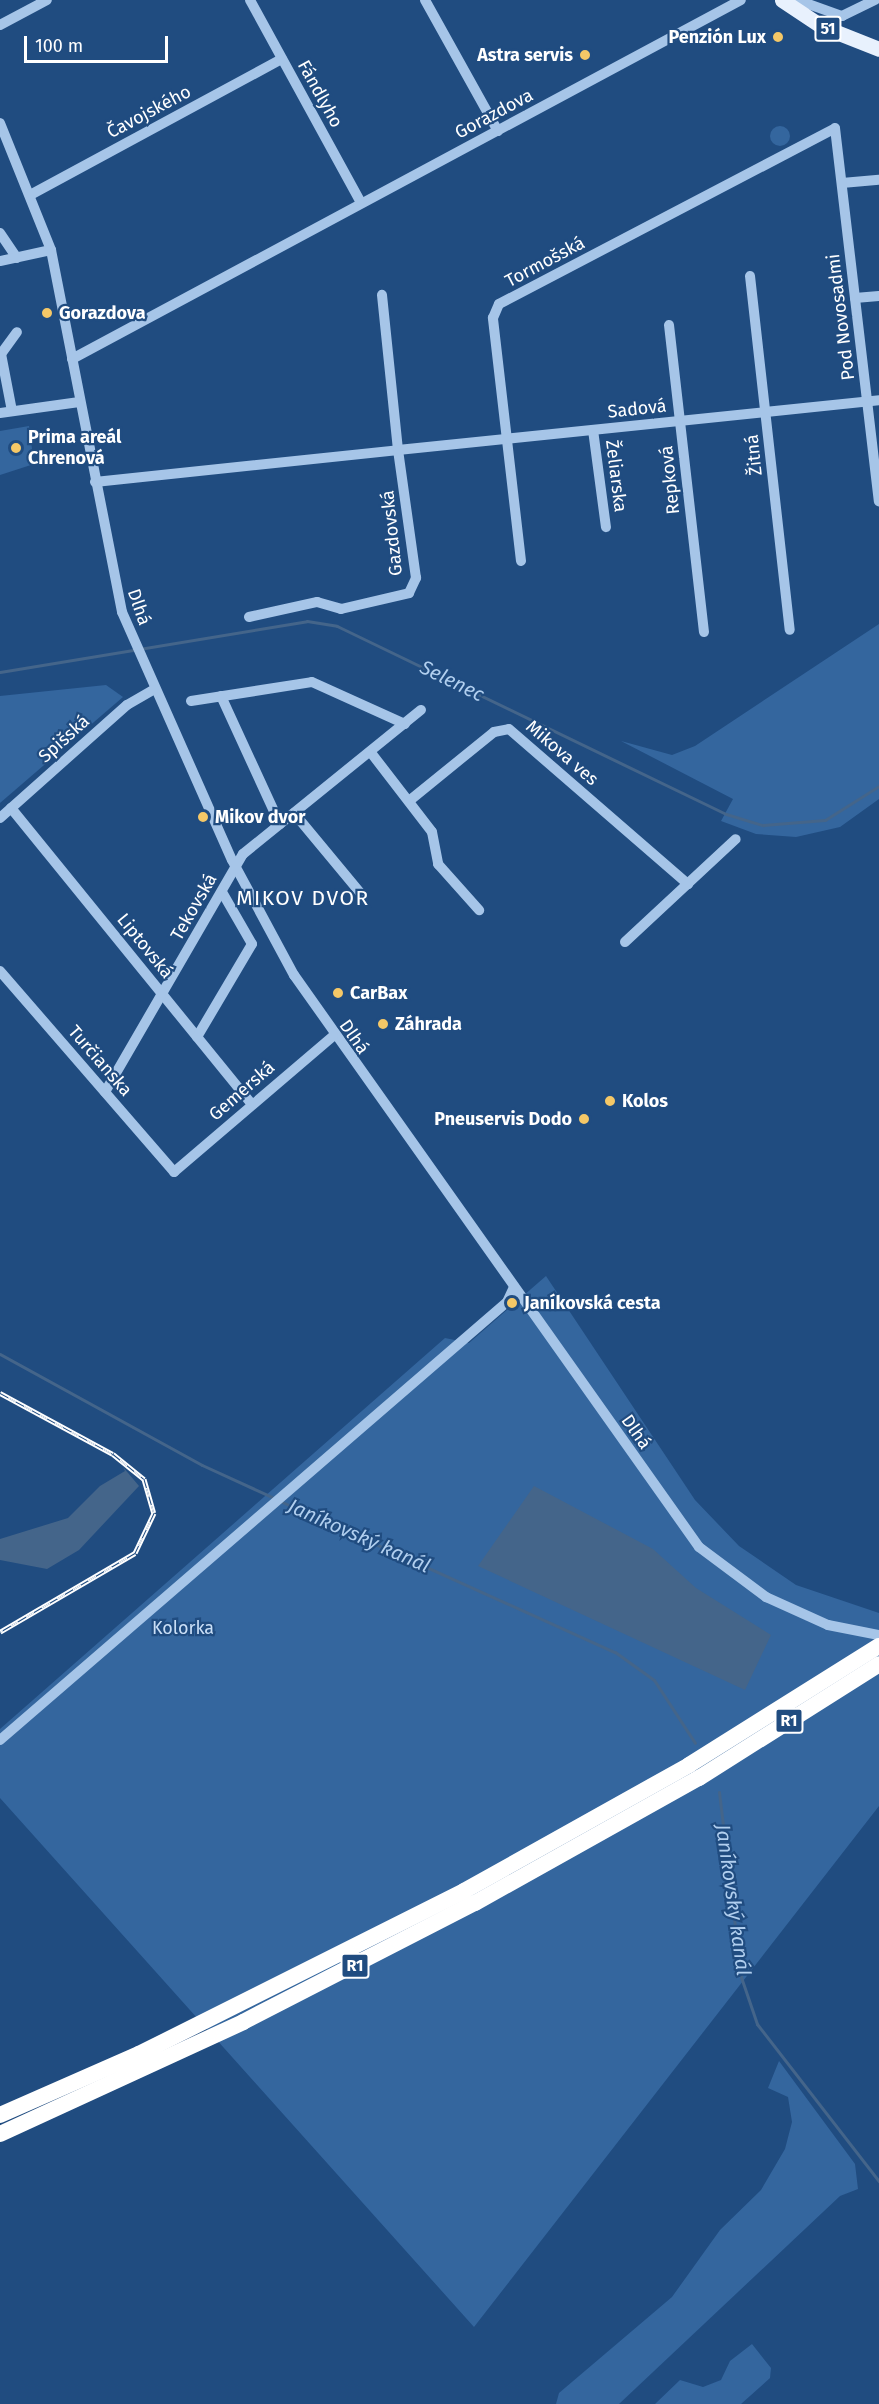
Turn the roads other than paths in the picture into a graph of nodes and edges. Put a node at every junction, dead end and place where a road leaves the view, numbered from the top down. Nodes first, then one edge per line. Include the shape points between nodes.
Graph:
1 (47, 0) edge
2 (251, 0) edge
3 (425, 0) edge
4 (741, 0) edge
5 (782, 0) edge
6 (797, 0) edge
7 (875, 0) edge
8 (0, 25) edge
9 (879, 49) edge
10 (282, 60) junction
11 (0, 123) edge
12 (835, 128) joint
13 (498, 130) junction
14 (879, 180) edge
15 (842, 183) junction
16 (32, 194) junction
17 (361, 203) junction
18 (0, 233) edge
19 (51, 250) junction
20 (17, 258) junction
21 (0, 261) edge
22 (750, 276) dead end
23 (382, 295) dead end
24 (879, 296) edge
25 (855, 298) junction
26 (669, 326) dead end
27 (17, 332) dead end
28 (72, 359) junction
29 (879, 400) edge
30 (867, 401) junction
31 (79, 402) junction
32 (12, 411) junction
33 (765, 412) junction
34 (0, 413) edge
35 (680, 421) junction
36 (594, 430) junction
37 (507, 439) junction
38 (398, 450) junction
39 (95, 482) junction
40 (879, 500) edge
41 (606, 527) dead end
42 (521, 561) dead end
43 (249, 617) dead end
44 (790, 630) dead end
45 (704, 632) dead end
46 (153, 690) junction
47 (221, 696) junction
48 (191, 700) dead end
49 (421, 710) dead end
50 (405, 724) junction
51 (372, 754) junction
52 (409, 801) junction
53 (12, 808) junction
54 (294, 813) junction
55 (0, 818) edge
56 (280, 824) junction
57 (736, 839) dead end
58 (236, 867) junction
59 (688, 884) junction
60 (222, 892) junction
61 (363, 896) dead end
62 (479, 910) dead end
63 (625, 942) dead end
64 (0, 971) edge
65 (162, 994) junction
66 (333, 1036) junction
67 (197, 1037) junction
68 (105, 1092) junction
69 (252, 1105) junction
70 (174, 1172) joint
71 (514, 1287) junction
72 (879, 1635) edge
73 (874, 1655) edge
74 (0, 1740) edge
75 (0, 2115) edge
76 (0, 2134) edge

1 - 8 street
2 - 10 street, Fándlyho
3 - 13 street
4 - 13 street, Gorazdova
5 - 9 main road, 51 via 821,26
6 - 7 street via 842,16
10 - 16 street, Čavojského
10 - 17 street, Fándlyho
11 - 16 street, Dlhá
12 - 15 street, Pod Novosadmi
12 - 37 street, Tormošská via 499,304 493,318
13 - 17 street, Gorazdova
14 - 15 street
15 - 25 street, Pod Novosadmi
16 - 19 street, Dlhá
17 - 28 street, Gorazdova
18 - 20 street
19 - 20 street
19 - 28 street, Dlhá
20 - 21 street
22 - 33 street, Žitná
23 - 38 street
24 - 25 street
25 - 30 street, Pod Novosadmi
26 - 35 street, Repková
27 - 32 street via 1,354
28 - 31 street, Dlhá
29 - 30 street, Sadová
30 - 33 street, Sadová
30 - 40 street, Pod Novosadmi
31 - 32 street
31 - 39 street, Dlhá
32 - 34 street
33 - 35 street, Sadová
33 - 44 street, Žitná
35 - 36 street, Sadová
35 - 45 street, Repková
36 - 37 street, Sadová
36 - 41 street, Želiarska
37 - 38 street, Sadová
37 - 42 street, Tormošská
38 - 39 street, Sadová
38 - 43 street, Gazdovská via 416,578 409,593 341,609 317,602
39 - 46 street, Dlhá via 112,581
46 - 53 street, Spišská via 127,705
46 - 58 street, Dlhá
47 - 48 street
47 - 50 street via 312,682
47 - 56 street
49 - 50 street, Tekovská
50 - 51 street, Tekovská
51 - 52 street
51 - 54 street, Tekovská
52 - 59 street, Mikova ves via 494,732 509,729
52 - 62 street via 432,832 438,864
53 - 55 street, Spišská
53 - 65 street, Liptovská
54 - 56 street, Tekovská
54 - 61 street
56 - 58 street, Tekovská via 243,854
57 - 59 street
58 - 60 street, Tekovská
58 - 66 street, Dlhá
59 - 63 street
60 - 65 street, Tekovská
60 - 67 street via 252,944
64 - 68 street, Turčianska
65 - 67 street, Liptovská
65 - 68 street, Tekovská
66 - 69 street, Gemerská
66 - 71 street, Dlhá
67 - 69 street, Liptovská
68 - 70 street, Turčianska
69 - 70 street, Gemerská
71 - 72 street, Dlhá via 699,1547 766,1597 828,1625
71 - 74 street via 507,1302
73 - 75 highway, R1 via 689,1765 464,1891 150,2049
73 - 76 highway, R1 via 699,1778 475,1903 243,2022

